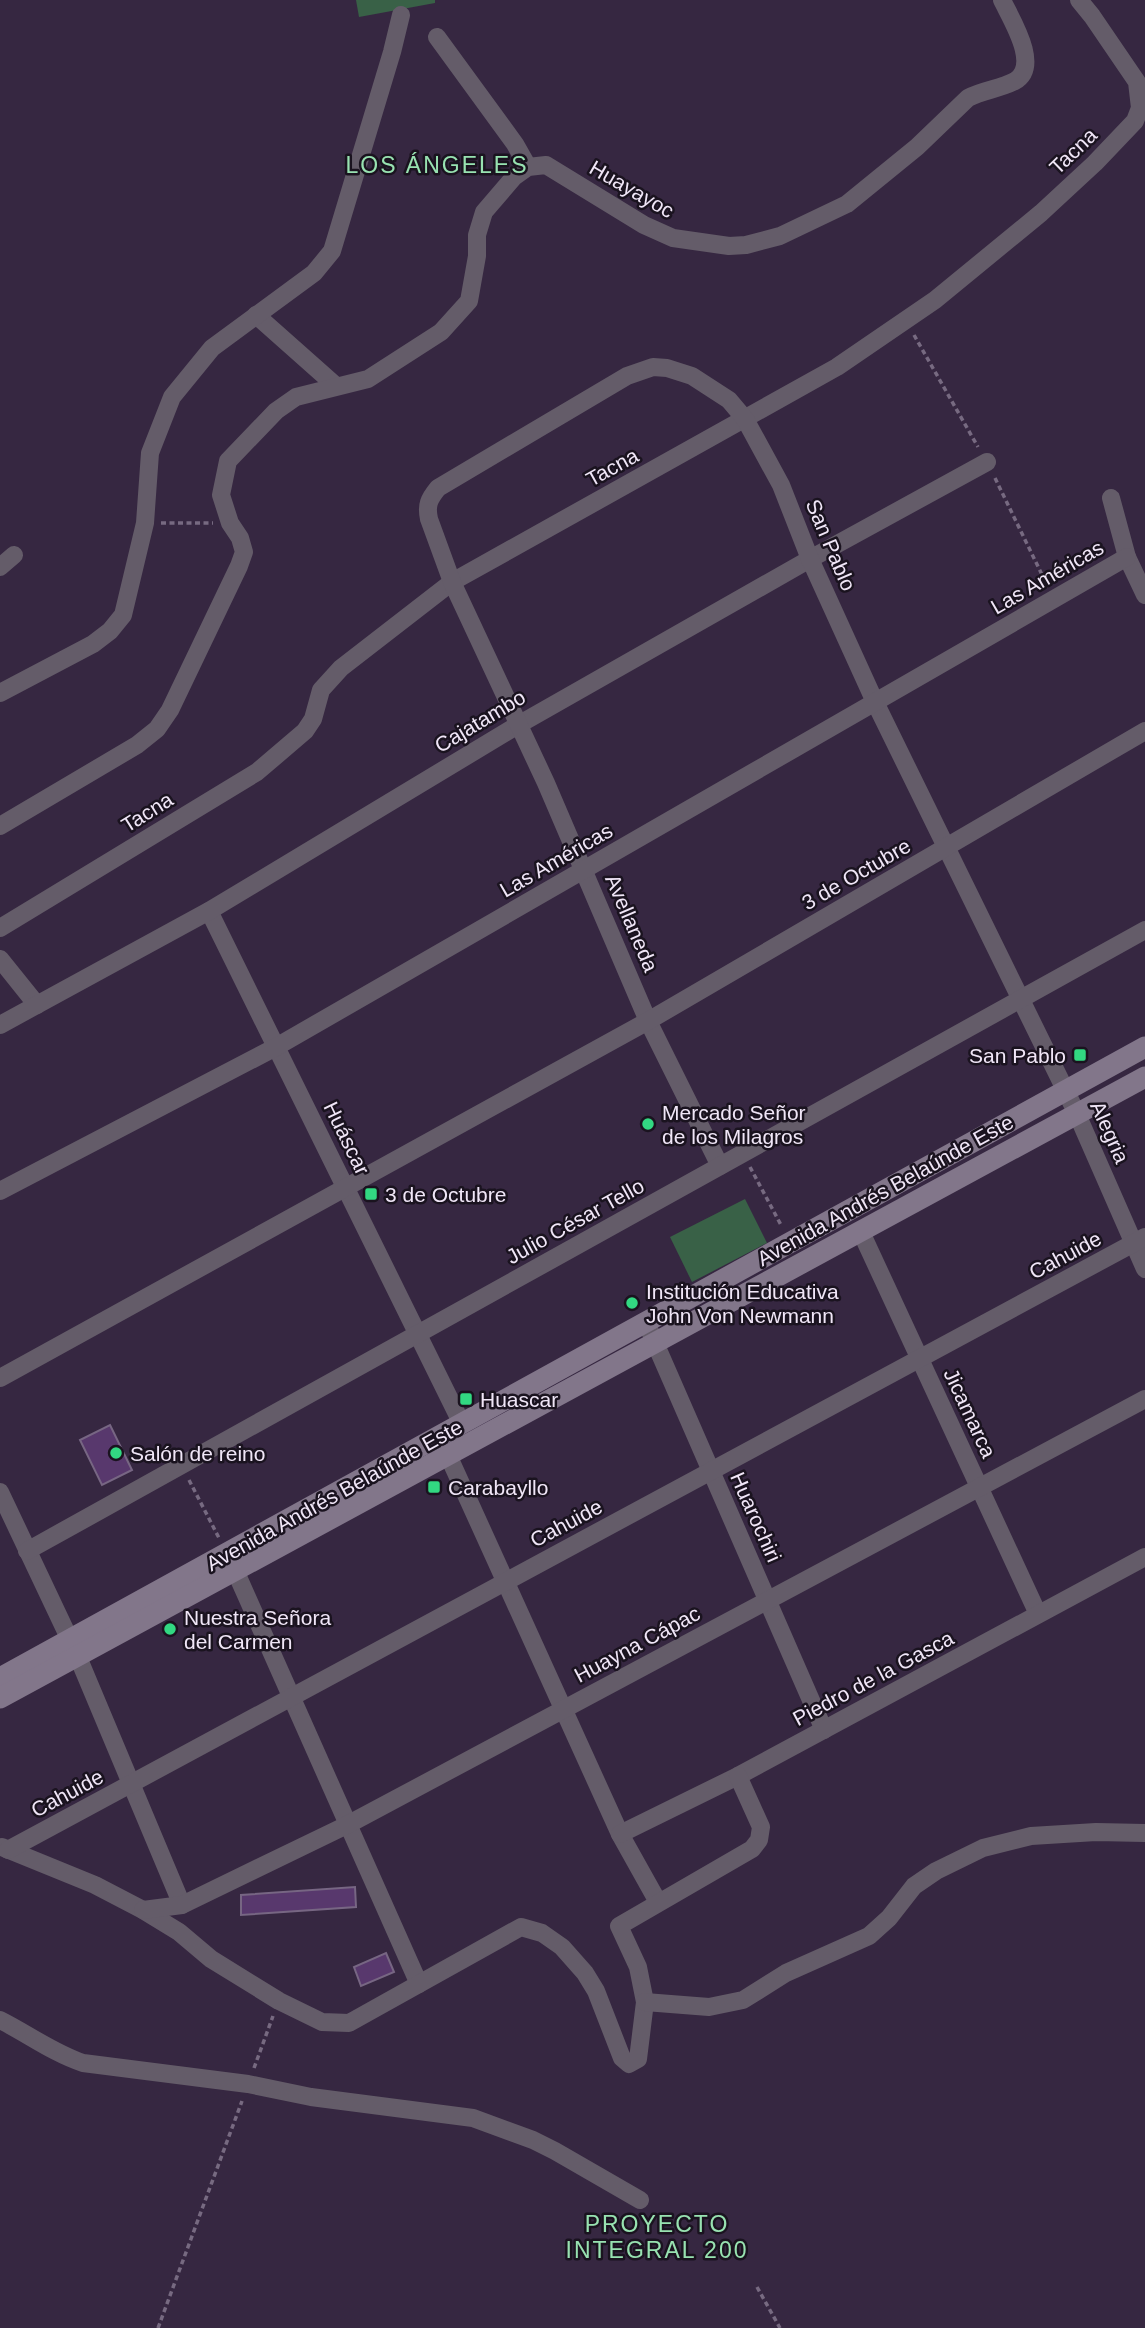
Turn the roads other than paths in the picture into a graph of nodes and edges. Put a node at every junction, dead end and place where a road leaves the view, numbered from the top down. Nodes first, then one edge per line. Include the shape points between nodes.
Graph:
1 (1002, 0) edge
2 (1079, 0) edge
3 (401, 15) dead end
4 (437, 37) dead end
5 (528, 167) junction
6 (256, 315) junction
7 (653, 367) joint
8 (336, 386) junction
9 (745, 419) junction
10 (987, 462) road end
11 (1111, 498) dead end
12 (1128, 557) junction
13 (810, 559) junction
14 (453, 582) junction
15 (1145, 595) edge
16 (0, 694) edge
17 (875, 702) junction
18 (518, 725) junction
19 (1145, 731) edge
20 (0, 826) edge
21 (946, 848) junction
22 (584, 870) junction
23 (209, 911) junction
24 (0, 928) edge
25 (1145, 930) edge
26 (0, 959) edge
27 (1021, 999) junction
28 (37, 1005) junction
29 (648, 1021) junction
30 (0, 1025) edge
31 (276, 1047) junction
32 (1145, 1047) edge
33 (1145, 1077) edge
34 (1066, 1091) junction
35 (1077, 1114) junction
36 (720, 1166) junction
37 (345, 1186) junction
38 (0, 1191) edge
39 (861, 1231) junction
40 (1139, 1240) edge
41 (1145, 1269) edge
42 (646, 1322) junction
43 (418, 1334) junction
44 (656, 1343) junction
45 (920, 1358) junction
46 (0, 1378) edge
47 (1145, 1399) edge
48 (462, 1424) junction
49 (448, 1455) junction
50 (711, 1471) junction
51 (979, 1488) junction
52 (0, 1492) edge
53 (6, 1525) edge
54 (27, 1551) junction
55 (1145, 1557) edge
56 (231, 1562) junction
57 (505, 1582) junction
58 (768, 1600) junction
59 (1038, 1615) junction
60 (74, 1649) junction
61 (0, 1678) edge
62 (291, 1698) junction
63 (0, 1699) edge
64 (563, 1709) junction
65 (824, 1730) junction
66 (738, 1776) junction
67 (133, 1783) junction
68 (347, 1825) junction
69 (1145, 1833) edge
70 (620, 1834) junction
71 (4, 1848) edge
72 (658, 1902) junction
73 (182, 1905) junction
74 (143, 1910) junction
75 (419, 1984) junction
76 (645, 2002) junction
77 (0, 2020) edge
78 (640, 2200) dead end

1 - 5 street, Huayayoc via 1026,55 1023,75 968,98 847,204 780,236 729,246 673,238 546,165
2 - 9 street, Tacna via 1137,82 1140,108 1135,121 1041,213 906,321
3 - 6 street via 332,251 314,273
4 - 5 street
5 - 8 street via 484,212 468,301 440,332 368,379
6 - 8 street
6 - 16 street via 212,348 172,397 150,453 145,523 123,615 93,644
7 - 9 street, San Pablo via 692,376 729,401
7 - 14 street, Avellaneda via 627,376 438,488 426,508
8 - 20 street via 296,397 276,411 228,461 220,495 244,552 157,729
9 - 13 street, San Pablo via 781,485
9 - 14 street, Tacna
10 - 13 street, Cajatambo
11 - 12 street
12 - 15 street
12 - 17 street, Las Américas
13 - 17 street, San Pablo
13 - 18 street, Cajatambo
14 - 18 street, Avellaneda
14 - 24 street, Tacna via 341,668 321,690 305,731 257,772
17 - 21 street, San Pablo
17 - 22 street, Las Américas
18 - 22 street, Avellaneda
18 - 23 street, Cajatambo
19 - 21 street, 3 de Octubre
21 - 27 street, San Pablo
21 - 29 street, 3 de Octubre
22 - 29 street, Avellaneda
22 - 31 street, Las Américas
23 - 28 street, Cajatambo
23 - 31 street, Huáscar
25 - 27 street, Julio César Tello
26 - 28 street
27 - 34 street, San Pablo
27 - 36 street, Julio César Tello
28 - 30 street, Cajatambo
29 - 36 street, Avellaneda
29 - 37 street, 3 de Octubre
31 - 37 street, Huáscar
31 - 38 street, Las Américas
32 - 34 street, Avenida Andrés Belaúnde Este
33 - 35 street, Avenida Andrés Belaúnde Este
34 - 35 street, Alegria
34 - 42 street, Avenida Andrés Belaúnde Este
35 - 39 street, Avenida Andrés Belaúnde Este
35 - 40 street, Alegria
36 - 43 street, Julio César Tello
37 - 43 street, Huáscar
37 - 46 street, 3 de Octubre
39 - 44 street, Avenida Andrés Belaúnde Este
39 - 45 street, Jicamarca
40 - 41 street, Alegria
40 - 45 street, Cahuide
42 - 44 street, Huarochiri
42 - 48 street, Avenida Andrés Belaúnde Este
43 - 48 street, Huáscar
43 - 54 street, Julio César Tello
44 - 49 street, Avenida Andrés Belaúnde Este
44 - 50 street, Huarochiri
45 - 50 street, Cahuide
45 - 51 street, Jicamarca
47 - 51 street, Huayna Cápac
48 - 56 street, Avenida Andrés Belaúnde Este
49 - 56 street, Avenida Andrés Belaúnde Este
49 - 57 street
50 - 57 street, Cahuide
50 - 58 street, Huarochiri
51 - 58 street, Huayna Cápac
51 - 59 street, Jicamarca
52 - 53 street
53 - 54 street
54 - 60 street
55 - 59 street, Piedro de la Gasca
56 - 60 street, Avenida Andrés Belaúnde Este
56 - 62 street
57 - 62 street, Cahuide
57 - 64 street
58 - 64 street, Huayna Cápac
58 - 65 street, Huarochiri
59 - 65 street, Piedro de la Gasca
60 - 61 street, Avenida Andrés Belaúnde Este
60 - 63 street, Avenida Andrés Belaúnde Este
60 - 67 street
62 - 67 street, Cahuide
62 - 68 street
64 - 68 street, Huayna Cápac
64 - 70 street
65 - 66 street, Piedro de la Gasca
66 - 70 street, Piedro de la Gasca
66 - 72 street via 761,1827 759,1840 752,1849
67 - 71 street, Cahuide
67 - 73 street
68 - 73 street, Huayna Cápac
68 - 75 street
69 - 76 street via 1031,1836 983,1849 914,1885 869,1936 786,1973 743,2000 709,2007
70 - 72 street
71 - 74 street
72 - 76 street via 619,1926 638,1967
73 - 74 street, Huayna Cápac
74 - 75 street via 211,1959 322,2022 349,2023
75 - 76 street via 521,1927 542,1933 562,1947 585,1973 622,2058 629,2064 638,2059
77 - 78 street via 58,2054 83,2063 473,2118 533,2140

